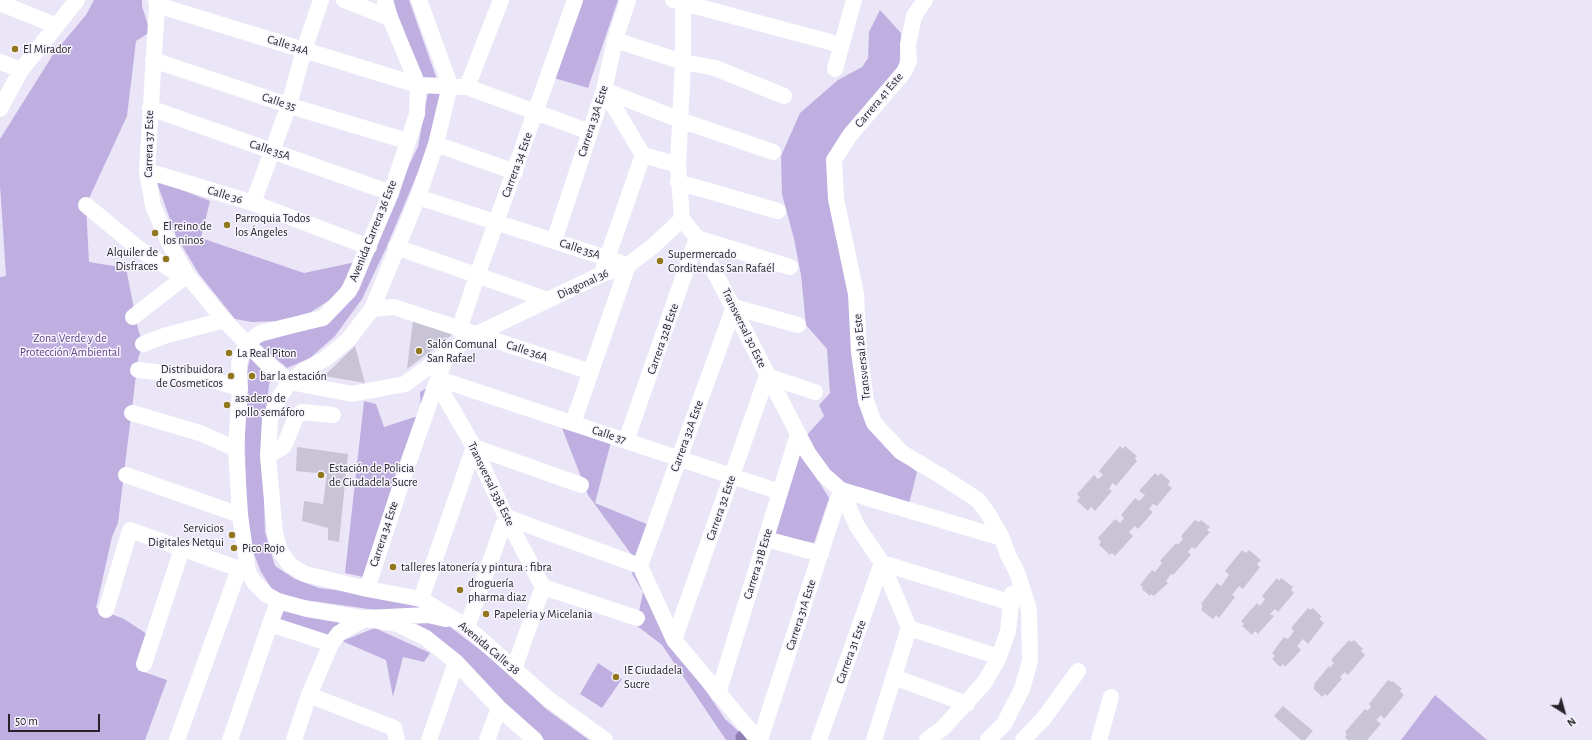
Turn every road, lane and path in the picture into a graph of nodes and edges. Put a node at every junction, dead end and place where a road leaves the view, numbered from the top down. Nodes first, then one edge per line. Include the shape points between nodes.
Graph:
1 (77, 0) edge
2 (321, 0) edge
3 (344, 0) edge
4 (384, 0) edge
5 (419, 0) edge
6 (501, 0) edge
7 (575, 0) edge
8 (628, 0) edge
9 (854, 0) edge
10 (925, 0) edge
11 (679, 1) edge
12 (156, 2) edge
13 (0, 3) edge
14 (64, 14) edge
15 (390, 18) junction
16 (615, 40) junction
17 (841, 45) junction
18 (304, 50) junction
19 (153, 60) junction
20 (0, 62) edge
21 (683, 62) junction
22 (835, 69) dead end
23 (21, 70) junction
24 (418, 85) junction
25 (450, 85) junction
26 (468, 86) junction
27 (604, 90) junction
28 (784, 96) dead end
29 (289, 105) junction
30 (150, 108) junction
31 (0, 109) edge
32 (536, 112) junction
33 (680, 120) junction
34 (590, 132) junction
35 (407, 140) junction
36 (436, 144) junction
37 (272, 150) junction
38 (773, 152) dead end
39 (643, 155) junction
40 (678, 165) junction
41 (147, 171) junction
42 (515, 172) junction
43 (678, 182) junction
44 (391, 193) junction
45 (418, 197) junction
46 (836, 199) joint
47 (253, 204) junction
48 (86, 205) dead end
49 (778, 211) dead end
50 (682, 219) junction
51 (495, 222) junction
52 (697, 238) junction
53 (554, 241) junction
54 (369, 247) junction
55 (396, 248) junction
56 (608, 258) junction
57 (628, 265) junction
58 (790, 267) dead end
59 (600, 275) junction
60 (185, 276) junction
61 (476, 276) junction
62 (548, 300) junction
63 (734, 306) junction
64 (372, 308) junction
65 (133, 317) dead end
66 (224, 320) junction
67 (798, 325) dead end
68 (460, 330) junction
69 (475, 335) junction
70 (143, 344) dead end
71 (247, 344) junction
72 (447, 353) junction
73 (138, 370) dead end
74 (591, 372) junction
75 (767, 376) junction
76 (438, 381) junction
77 (290, 382) junction
78 (240, 388) junction
79 (815, 392) dead end
80 (132, 413) dead end
81 (333, 415) dead end
82 (573, 423) junction
83 (798, 434) junction
84 (626, 441) junction
85 (474, 448) junction
86 (236, 449) junction
87 (268, 456) junction
88 (679, 458) junction
89 (126, 475) dead end
90 (732, 476) junction
91 (581, 485) dead end
92 (841, 490) junction
93 (780, 492) junction
94 (240, 515) junction
95 (506, 517) junction
96 (1002, 538) junction
97 (766, 539) junction
98 (182, 549) junction
99 (821, 554) junction
100 (1008, 555) junction
101 (882, 563) junction
102 (640, 566) junction
103 (244, 570) junction
104 (543, 587) junction
105 (367, 589) junction
106 (421, 599) junction
107 (278, 601) junction
108 (1012, 603) junction
109 (106, 610) dead end
110 (367, 618) junction
111 (637, 618) dead end
112 (270, 624) junction
113 (462, 624) junction
114 (909, 628) junction
115 (674, 640) junction
116 (331, 644) junction
117 (999, 657) junction
118 (456, 662) junction
119 (144, 664) dead end
120 (514, 669) junction
121 (1078, 671) dead end
122 (894, 677) junction
123 (718, 694) junction
124 (309, 695) junction
125 (1111, 697) dead end
126 (967, 704) junction
127 (499, 708) junction
128 (396, 734) edge
129 (177, 740) edge
130 (230, 740) edge
131 (294, 740) edge
132 (430, 740) edge
133 (487, 740) edge
134 (535, 740) edge
135 (605, 740) edge
136 (759, 740) edge
137 (819, 740) edge
138 (874, 740) edge
139 (927, 740) edge
140 (988, 740) edge
141 (1023, 740) edge
142 (1099, 740) edge

1 - 14 street
2 - 18 street
3 - 15 street
4 - 15 street, Avenida Carrera 36 Este
5 - 25 street
6 - 26 street
7 - 32 street, Carrera 34 Este
8 - 16 street, Carrera 33A Este
9 - 17 street
10 - 46 street, Carrera 41 Este via 914,16 908,45 909,61 904,72 850,135 834,160
11 - 17 street via 741,20
11 - 21 street
12 - 18 street, Calle 34A
12 - 19 street, Carrera 37 Este
13 - 14 street
14 - 23 street
15 - 24 street, Avenida Carrera 36 Este
16 - 21 street
16 - 27 street, Carrera 33A Este
17 - 22 street
18 - 24 street, Calle 34A
18 - 29 street
19 - 29 street, Calle 35
19 - 30 street, Carrera 37 Este
20 - 23 street
21 - 28 street via 715,68
21 - 33 street
23 - 31 street
24 - 25 street, Calle 34A
24 - 35 street, Avenida Carrera 36 Este via 417,114
25 - 26 street, Calle 34A
25 - 36 street
26 - 32 street, Calle 34A
27 - 33 street
27 - 34 street, Carrera 33A Este
27 - 39 street
29 - 35 street, Calle 35
29 - 37 street
30 - 37 street, Calle 35A
30 - 41 street, Carrera 37 Este
32 - 34 street, Calle 34A
32 - 42 street, Carrera 34 Este
33 - 38 street
33 - 40 street
34 - 53 street, Carrera 33A Este
35 - 44 street, Avenida Carrera 36 Este
36 - 42 street
36 - 45 street
37 - 44 street, Calle 35A
37 - 47 street
39 - 40 street
39 - 56 street
40 - 43 street
41 - 47 street, Calle 36
41 - 60 street, Carrera 37 Este via 153,206
42 - 51 street, Carrera 34 Este
43 - 49 street
43 - 50 street
44 - 54 street, Avenida Carrera 36 Este
45 - 51 street, Calle 35A
45 - 55 street
46 - 96 street, Transversal 28 Este via 856,294 859,352 866,401 874,423 901,452 978,500
47 - 54 street, Calle 36
48 - 60 street via 139,249
50 - 52 street, Transversal 30 Este
50 - 57 street, Diagonal 36
51 - 53 street, Calle 35A
51 - 61 street, Carrera 34 Este
52 - 58 street
52 - 63 street, Transversal 30 Este
52 - 84 street, Carrera 32B Este
53 - 56 street, Calle 35A
54 - 71 street, Avenida Carrera 36 Este via 349,291 323,318 260,333
55 - 61 street
55 - 64 street
56 - 57 street, Calle 35A
56 - 59 street
57 - 59 street, Diagonal 36
57 - 74 street
59 - 62 street, Diagonal 36
60 - 65 street
60 - 66 street
61 - 62 street
61 - 68 street, Carrera 34 Este
62 - 69 street, Diagonal 36
63 - 67 street
63 - 75 street, Transversal 30 Este
63 - 88 street, Carrera 32A Este
64 - 68 street, Calle 36A via 394,308
64 - 77 street via 348,340 325,359 303,370
66 - 70 street
66 - 71 street
68 - 69 street, Calle 36A
69 - 72 street
69 - 74 street, Calle 36A
71 - 77 street
71 - 78 street, Avenida Carrera 36 Este via 238,364
72 - 76 street, Carrera 34 Este
72 - 77 street via 405,384 352,394
73 - 78 street via 202,377
74 - 82 street
75 - 79 street
75 - 83 street, Transversal 30 Este
75 - 90 street, Carrera 32 Este
76 - 82 street, Calle 37
76 - 85 street, Transversal 33B Este
76 - 105 street, Carrera 34 Este via 404,472
77 - 87 street via 270,418
78 - 86 street, Avenida Carrera 36 Este
80 - 86 street via 200,433
81 - 87 street via 302,412 296,417 284,446
82 - 84 street, Calle 37
83 - 92 street, Transversal 30 Este via 824,475
83 - 93 street, Carrera 31B Este
84 - 88 street, Calle 37
85 - 91 street
85 - 95 street, Transversal 33B Este
85 - 106 street
86 - 94 street, Avenida Carrera 36 Este
87 - 105 street, Avenida Calle 38 via 275,533 280,551 290,565 305,574
88 - 90 street, Calle 37
88 - 102 street, Carrera 32A Este
89 - 94 street
90 - 93 street, Calle 37
90 - 115 street, Carrera 32 Este
92 - 96 street
92 - 99 street, Carrera 31A Este
92 - 101 street, Transversal 30 Este via 857,526
93 - 97 street, Carrera 31B Este
94 - 103 street, Avenida Carrera 36 Este
95 - 102 street
95 - 104 street, Transversal 33B Este
95 - 113 street
96 - 100 street, Transversal 28 Este
97 - 99 street
97 - 123 street, Carrera 31B Este
98 - 103 street
98 - 109 street via 130,530
98 - 119 street
99 - 136 street, Carrera 31A Este
100 - 108 street
100 - 140 street, Transversal 28 Este via 1017,572 1029,610 1030,661 1022,688 1004,724
101 - 108 street
101 - 114 street, Transversal 30 Este
101 - 137 street, Carrera 31 Este
102 - 115 street
103 - 107 street via 267,595
103 - 129 street
104 - 111 street
104 - 120 street
105 - 106 street, Avenida Calle 38
106 - 113 street, Avenida Calle 38
107 - 110 street via 307,609
107 - 112 street
108 - 117 street via 1008,631
110 - 113 street via 428,614
110 - 116 street via 339,633
110 - 118 street via 405,627 426,638
112 - 116 street
112 - 130 street
113 - 120 street, Avenida Calle 38
114 - 117 street
114 - 122 street
115 - 123 street
116 - 124 street
117 - 126 street via 985,682
118 - 127 street
118 - 132 street
120 - 135 street, Avenida Calle 38 via 547,698
121 - 141 street via 1044,718
122 - 126 street
122 - 138 street
123 - 136 street
124 - 128 street
124 - 131 street
125 - 142 street
126 - 139 street
127 - 133 street
127 - 134 street

